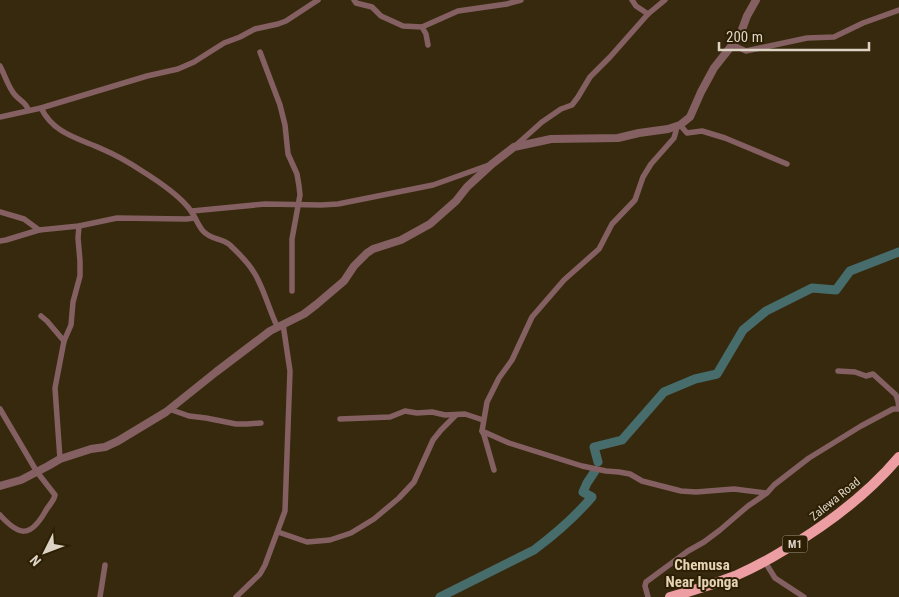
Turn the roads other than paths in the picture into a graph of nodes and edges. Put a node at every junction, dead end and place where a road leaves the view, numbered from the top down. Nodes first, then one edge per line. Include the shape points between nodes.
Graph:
1 (318, 0) edge
2 (354, 0) edge
3 (521, 0) edge
4 (632, 0) edge
5 (665, 0) edge
6 (756, 0) edge
7 (899, 10) edge
8 (648, 14) junction
9 (422, 27) junction
10 (428, 44) dead end
11 (733, 45) junction
12 (260, 52) dead end
13 (0, 66) edge
14 (41, 108) junction
15 (28, 110) junction
16 (0, 117) edge
17 (678, 126) junction
18 (514, 147) junction
19 (492, 164) junction
20 (787, 164) dead end
21 (298, 204) junction
22 (192, 211) junction
23 (0, 212) edge
24 (195, 218) junction
25 (80, 226) junction
26 (38, 230) junction
27 (0, 240) edge
28 (292, 291) dead end
29 (41, 316) dead end
30 (280, 325) junction
31 (64, 341) junction
32 (838, 371) dead end
33 (0, 409) edge
34 (170, 409) junction
35 (456, 415) junction
36 (340, 420) dead end
37 (483, 420) junction
38 (261, 422) dead end
39 (482, 430) junction
40 (899, 457) edge
41 (60, 459) junction
42 (494, 470) dead end
43 (37, 472) junction
44 (0, 486) edge
45 (766, 493) junction
46 (0, 514) edge
47 (278, 532) junction
48 (765, 562) junction
49 (105, 565) dead end
50 (100, 597) edge
51 (236, 597) edge
52 (648, 597) edge
53 (670, 597) edge
54 (804, 597) edge

1 - 14 street via 286,21 255,29 188,65
2 - 9 street via 399,24
3 - 9 street via 458,11
4 - 8 street
5 - 8 street
6 - 11 street
7 - 11 street via 834,37 807,38 746,51
8 - 18 street via 590,78 569,107 542,122
9 - 10 street
11 - 17 street via 714,68 690,117
12 - 21 street via 276,93 288,154 298,179
13 - 15 street via 12,90
14 - 15 street
14 - 22 street via 59,130 123,159 180,198
15 - 16 street
17 - 18 street via 618,138 551,139
17 - 20 street via 687,133 702,131 725,138
17 - 37 street via 674,138 643,177 637,197 612,224 599,249 564,280 534,315 490,396
18 - 19 street
19 - 21 street via 434,185 381,196 338,204
19 - 30 street via 430,224 367,253 338,287 304,314
21 - 22 street
21 - 28 street via 292,239
22 - 24 street
23 - 26 street via 24,219
24 - 25 street via 125,217
24 - 30 street via 208,236 227,243 252,270
25 - 26 street
25 - 31 street via 80,276 71,325
26 - 27 street
29 - 31 street
30 - 34 street via 222,366
30 - 47 street via 290,372 286,511
31 - 41 street via 55,388
32 - 45 street via 866,376 873,374 896,395 899,409 893,409 809,458
33 - 43 street
34 - 38 street via 189,416 236,424
34 - 41 street via 105,447
35 - 36 street via 406,411 390,417
35 - 37 street via 465,414
35 - 47 street via 434,440 414,482 374,519 341,538 330,540 308,542
37 - 39 street
39 - 42 street
39 - 45 street via 509,443 579,466 630,474 647,482 681,490 734,489
40 - 48 highway, Zalewa Road / M1 via 838,514
41 - 43 street
43 - 44 street
43 - 46 street via 55,494 37,524 23,532
45 - 52 street via 646,582
47 - 51 street via 260,574
48 - 53 highway, Zalewa Road / M1 via 736,576
48 - 54 street via 775,578
49 - 50 street

